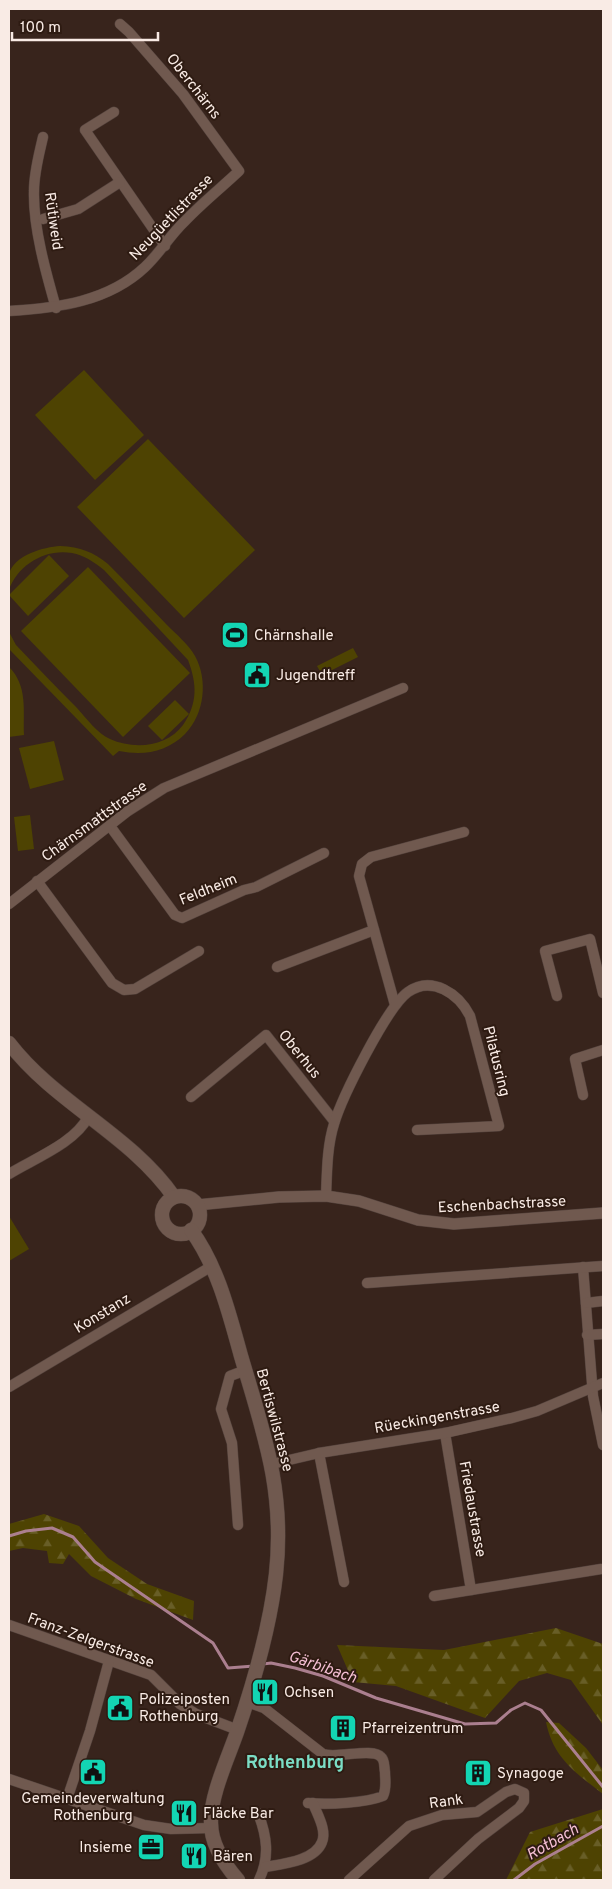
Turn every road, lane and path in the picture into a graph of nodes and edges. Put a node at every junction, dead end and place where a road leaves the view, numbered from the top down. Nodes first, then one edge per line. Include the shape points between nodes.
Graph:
1 (120, 24) dead end
2 (114, 112) dead end
3 (43, 137) dead end
4 (239, 171) joint
5 (120, 182) junction
6 (43, 219) dead end
7 (165, 246) junction
8 (56, 308) junction
9 (9, 311) edge
10 (404, 688) dead end
11 (110, 826) junction
12 (464, 832) dead end
13 (324, 853) dead end
14 (37, 881) junction
15 (9, 904) edge
16 (374, 930) junction
17 (199, 951) dead end
18 (277, 967) dead end
19 (603, 993) edge
20 (557, 996) dead end
21 (394, 1005) junction
22 (9, 1043) edge
23 (603, 1050) edge
24 (583, 1095) dead end
25 (190, 1097) dead end
26 (88, 1117) junction
27 (334, 1121) junction
28 (417, 1130) dead end
29 (9, 1174) edge
30 (326, 1196) junction
31 (174, 1197) junction
32 (197, 1205) junction
33 (603, 1213) edge
34 (191, 1230) junction
35 (212, 1266) junction
36 (603, 1266) edge
37 (583, 1267) junction
38 (367, 1283) dead end
39 (603, 1301) edge
40 (586, 1302) junction
41 (603, 1334) edge
42 (588, 1335) junction
43 (246, 1370) junction
44 (603, 1383) edge
45 (9, 1387) edge
46 (593, 1388) junction
47 (445, 1433) junction
48 (603, 1445) edge
49 (319, 1453) junction
50 (272, 1464) junction
51 (238, 1525) dead end
52 (600, 1569) dead end
53 (344, 1582) dead end
54 (471, 1590) junction
55 (434, 1596) dead end
56 (9, 1625) edge
57 (109, 1661) junction
58 (247, 1702) junction
59 (238, 1730) junction
60 (9, 1779) edge
61 (67, 1799) junction
62 (258, 1813) dead end
63 (211, 1828) junction
64 (265, 1868) junction
65 (238, 1880) edge
66 (259, 1880) edge
67 (350, 1880) edge
68 (434, 1880) edge

1 - 4 street, Oberchärns via 183,94
2 - 5 street via 85,130
3 - 8 street, Rütiweid via 36,169 35,210
4 - 7 street, Neugüetlistrasse via 185,220
5 - 6 street via 89,204
5 - 7 street
7 - 8 street, Neugüetlistrasse via 126,282 89,299
8 - 9 street, Neugüetlistrasse
10 - 11 street, Chärnsmattstrasse via 164,788
11 - 13 street, Feldheim via 176,915 182,918 256,887
11 - 14 street, Chärnsmattstrasse
12 - 16 street via 371,857 362,864 360,876
14 - 15 street, Chärnsmattstrasse
14 - 17 street via 112,983 121,989 135,989
16 - 18 street
16 - 21 street
19 - 20 street via 590,939 545,951
21 - 27 street, Pilatusring
21 - 28 street, Pilatusring via 409,991 435,986 451,992 464,1004 499,1126
22 - 26 main road via 39,1077
23 - 24 street via 575,1059
25 - 27 street, Oberhus via 266,1035
26 - 29 street via 68,1139
26 - 31 main road via 145,1162
27 - 30 street, Pilatusring
30 - 32 street, Eschenbachstrasse via 279,1196
30 - 33 street, Eschenbachstrasse via 359,1201 436,1223
31 - 32 main road via 187,1197
31 - 34 main road via 163,1208 164,1223 176,1232
32 - 34 main road via 199,1219
34 - 35 main road, Bertiswilstrasse
35 - 43 main road, Bertiswilstrasse
35 - 45 street, Konstanz
36 - 37 street
37 - 38 street
37 - 40 street
39 - 40 street
40 - 42 street
41 - 42 street
42 - 46 street
43 - 50 main road, Bertiswilstrasse
43 - 51 street via 230,1376 221,1409 232,1443
44 - 46 street, Rüeckingenstrasse
46 - 47 street, Rüeckingenstrasse via 537,1411
46 - 48 street
47 - 49 street, Rüeckingenstrasse
47 - 54 street, Friedaustrasse
49 - 50 street, Rüeckingenstrasse
49 - 53 street
50 - 58 main road, Bertiswilstrasse via 278,1550 275,1582
52 - 54 street
54 - 55 street
56 - 57 street, Franz-Zelgerstrasse
57 - 59 street, Franz-Zelgerstrasse via 151,1676 180,1704 196,1714
57 - 61 street
58 - 59 main road, Bertiswilstrasse
58 - 64 street via 264,1708 322,1754 370,1752 383,1759 386,1790 380,1797 338,1804 310,1803 323,1833 318,1848 294,1862
59 - 63 main road, Bertiswilstrasse via 216,1796
60 - 61 street
61 - 63 street via 153,1827
62 - 64 street via 267,1848
63 - 65 main road via 220,1855
64 - 66 street
67 - 68 street, Rank via 409,1826 442,1815 477,1812 515,1789 524,1793 524,1801 519,1808 478,1839

